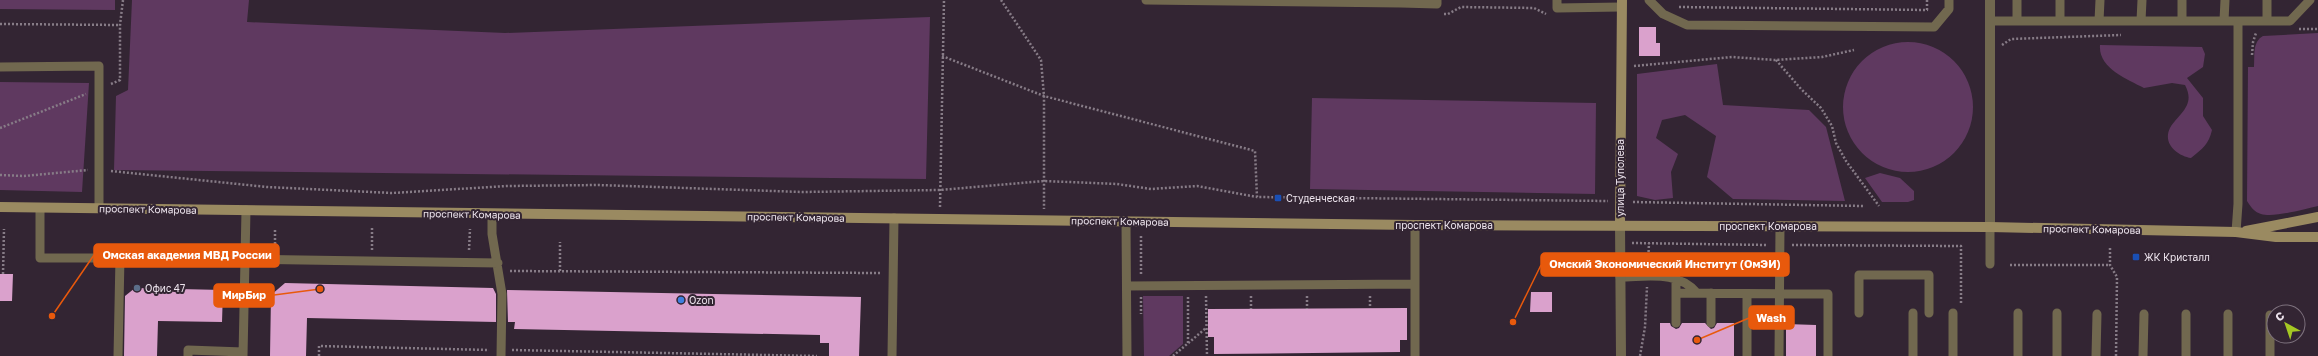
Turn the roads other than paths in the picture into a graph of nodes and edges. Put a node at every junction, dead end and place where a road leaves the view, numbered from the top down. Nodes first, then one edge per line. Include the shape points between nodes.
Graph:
1 (1146, 0) edge
2 (1437, 0) edge
3 (1557, 0) edge
4 (1649, 0) edge
5 (1949, 0) edge
6 (1990, 0) edge
7 (2017, 0) edge
8 (2060, 0) edge
9 (2100, 0) edge
10 (2142, 0) edge
11 (2182, 0) edge
12 (2224, 0) edge
13 (2267, 0) edge
14 (2310, 0) edge
15 (1401, 2) edge
16 (1622, 4) edge
17 (1990, 21) junction
18 (2017, 21) junction
19 (2060, 21) junction
20 (2100, 21) junction
21 (2142, 21) junction
22 (2182, 21) junction
23 (2224, 21) junction
24 (2238, 21) junction
25 (2267, 21) junction
26 (0, 67) edge
27 (0, 207) edge
28 (40, 208) junction
29 (99, 208) junction
30 (246, 210) junction
31 (492, 214) junction
32 (2318, 217) edge
33 (894, 218) junction
34 (1126, 221) junction
35 (1620, 224) junction
36 (1415, 225) junction
37 (1780, 226) junction
38 (1990, 227) junction
39 (2238, 232) junction
40 (2318, 237) edge
41 (93, 258) dead end
42 (245, 258) junction
43 (1990, 264) dead end
44 (499, 267) junction
45 (1620, 277) junction
46 (1676, 277) junction
47 (1415, 284) junction
48 (1127, 286) junction
49 (1676, 293) junction
50 (1697, 293) junction
51 (1711, 293) junction
52 (1747, 294) junction
53 (1779, 294) junction
54 (1859, 312) dead end
55 (1913, 313) dead end
56 (1929, 313) dead end
57 (1957, 313) road end
58 (2018, 313) dead end
59 (2057, 314) dead end
60 (2097, 314) dead end
61 (2144, 314) dead end
62 (2186, 314) dead end
63 (2228, 314) dead end
64 (1676, 323) dead end
65 (1711, 323) dead end
66 (2270, 344) edge
67 (501, 353) edge
68 (243, 354) edge
69 (118, 356) edge
70 (188, 356) edge
71 (892, 356) edge
72 (1127, 356) edge
73 (1415, 356) edge
74 (1621, 356) edge
75 (1747, 356) edge
76 (1779, 356) edge
77 (1828, 356) edge
78 (1913, 356) edge
79 (1953, 356) edge
80 (2018, 356) edge
81 (2057, 356) edge
82 (2096, 356) edge
83 (2143, 356) edge
84 (2186, 356) edge
85 (2228, 356) edge
86 (2270, 356) edge

1 - 15 lane
2 - 15 lane via 1437,4
3 - 16 lane via 1557,8
4 - 5 lane via 1663,14 1687,25 1934,28 1949,9
6 - 17 street
7 - 18 lane
8 - 19 lane
9 - 20 lane
10 - 21 lane
11 - 22 lane
12 - 23 lane
13 - 25 lane
14 - 25 lane via 2290,21
16 - 35 main road, улица Туполева
17 - 18 lane
17 - 38 street
18 - 19 lane
19 - 20 lane
20 - 21 lane
21 - 22 lane
22 - 23 lane
23 - 24 lane
24 - 25 lane
24 - 39 lane
26 - 29 lane via 99,66
27 - 28 main road, проспект Комарова
28 - 29 main road, проспект Комарова
28 - 41 lane via 40,258
29 - 30 main road, проспект Комарова
30 - 31 main road, проспект Комарова
30 - 42 lane
31 - 33 main road, проспект Комарова
31 - 44 lane via 492,234
32 - 39 main road, проспект Комарова
33 - 34 main road, проспект Комарова
33 - 71 lane
34 - 36 main road, проспект Комарова
34 - 48 lane
35 - 36 main road, проспект Комарова
35 - 37 main road, проспект Комарова
35 - 45 street, улица Туполева
36 - 47 lane
37 - 38 main road, проспект Комарова
37 - 53 lane
38 - 39 main road, проспект Комарова
38 - 43 lane
39 - 40 main road, проспект Комарова via 2276,237
42 - 44 lane via 469,262
42 - 68 lane
42 - 69 lane via 120,257
44 - 67 lane via 502,294
45 - 46 lane
45 - 74 street, улица Туполева
46 - 49 lane
46 - 50 lane via 1686,281
47 - 48 lane
47 - 73 lane
48 - 72 lane
49 - 50 lane
49 - 64 lane
50 - 51 lane
51 - 52 lane
51 - 65 lane
52 - 53 lane
52 - 75 lane
53 - 76 lane
53 - 77 lane via 1828,294
54 - 56 lane via 1859,275 1929,275
55 - 78 lane
57 - 79 lane
58 - 80 lane
59 - 81 lane
60 - 82 lane
61 - 83 lane
62 - 84 lane
63 - 85 lane
66 - 86 lane
68 - 70 lane via 188,350

